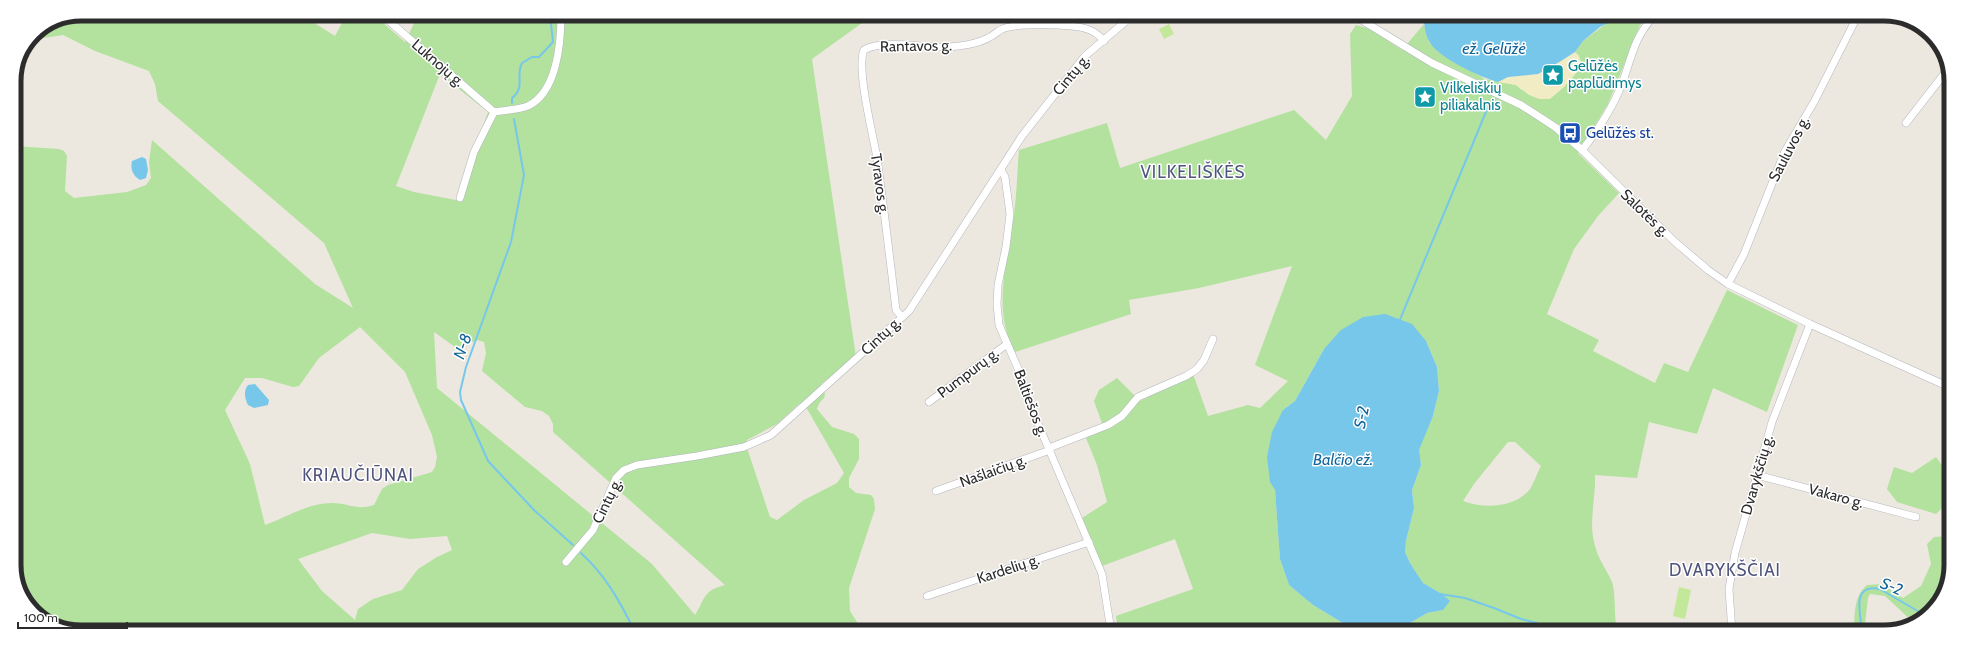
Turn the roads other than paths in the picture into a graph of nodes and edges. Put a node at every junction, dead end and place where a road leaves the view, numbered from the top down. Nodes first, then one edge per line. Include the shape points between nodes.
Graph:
1 (389, 21) edge
2 (561, 21) edge
3 (1126, 21) edge
4 (1363, 21) edge
5 (1650, 21) edge
6 (1855, 21) edge
7 (1104, 41) junction
8 (864, 50) joint
9 (1944, 75) edge
10 (494, 112) junction
11 (1906, 123) dead end
12 (1582, 150) junction
13 (1001, 170) junction
14 (460, 198) dead end
15 (1728, 284) junction
16 (902, 317) junction
17 (1810, 324) junction
18 (1213, 339) dead end
19 (1007, 344) junction
20 (1944, 385) edge
21 (929, 402) dead end
22 (1049, 449) junction
23 (1757, 474) junction
24 (936, 491) dead end
25 (1916, 517) dead end
26 (1089, 542) junction
27 (566, 562) dead end
28 (927, 596) dead end
29 (1110, 625) edge
30 (1731, 625) edge

1 - 10 street, Luknojų g.
2 - 10 street via 558,57 549,83 541,95 527,106
3 - 7 street, Cintų g.
4 - 12 street, Salotės g. via 1432,63 1538,115
5 - 12 street via 1638,35 1624,80 1614,101
6 - 15 street, Sauluvos g. via 1814,102 1785,151 1744,254
7 - 8 street, Rantavos g. via 1085,28 1052,25 1009,27 982,41 945,47 887,46
7 - 13 street, Cintų g. via 1077,65 1022,136
8 - 16 street, Tyravos g. via 861,59 896,310
9 - 11 street
10 - 14 street via 474,152
12 - 15 street, Salotės g. via 1675,242
13 - 16 street, Cintų g. via 912,306
13 - 19 street, Baltiešos g. via 1005,177 1010,214 997,304 999,325
15 - 17 street, Salotės g.
16 - 27 street, Cintų g. via 772,435 744,447 637,465 624,470 616,478 593,530
17 - 20 street, Salotės g.
17 - 23 street, Dvarykščių g. via 1772,422
18 - 22 street, Našlaičių g. via 1197,369 1138,397 1122,416 1108,425
19 - 21 street, Pumpurų g.
19 - 22 street, Baltiešos g.
22 - 24 street, Našlaičių g.
22 - 26 street, Baltiešos g.
23 - 25 street, Vakaro g.
23 - 30 street, Dvarykščių g. via 1730,574 1728,598
26 - 28 street, Kardelių g.
26 - 29 street, Baltiešos g. via 1102,574

